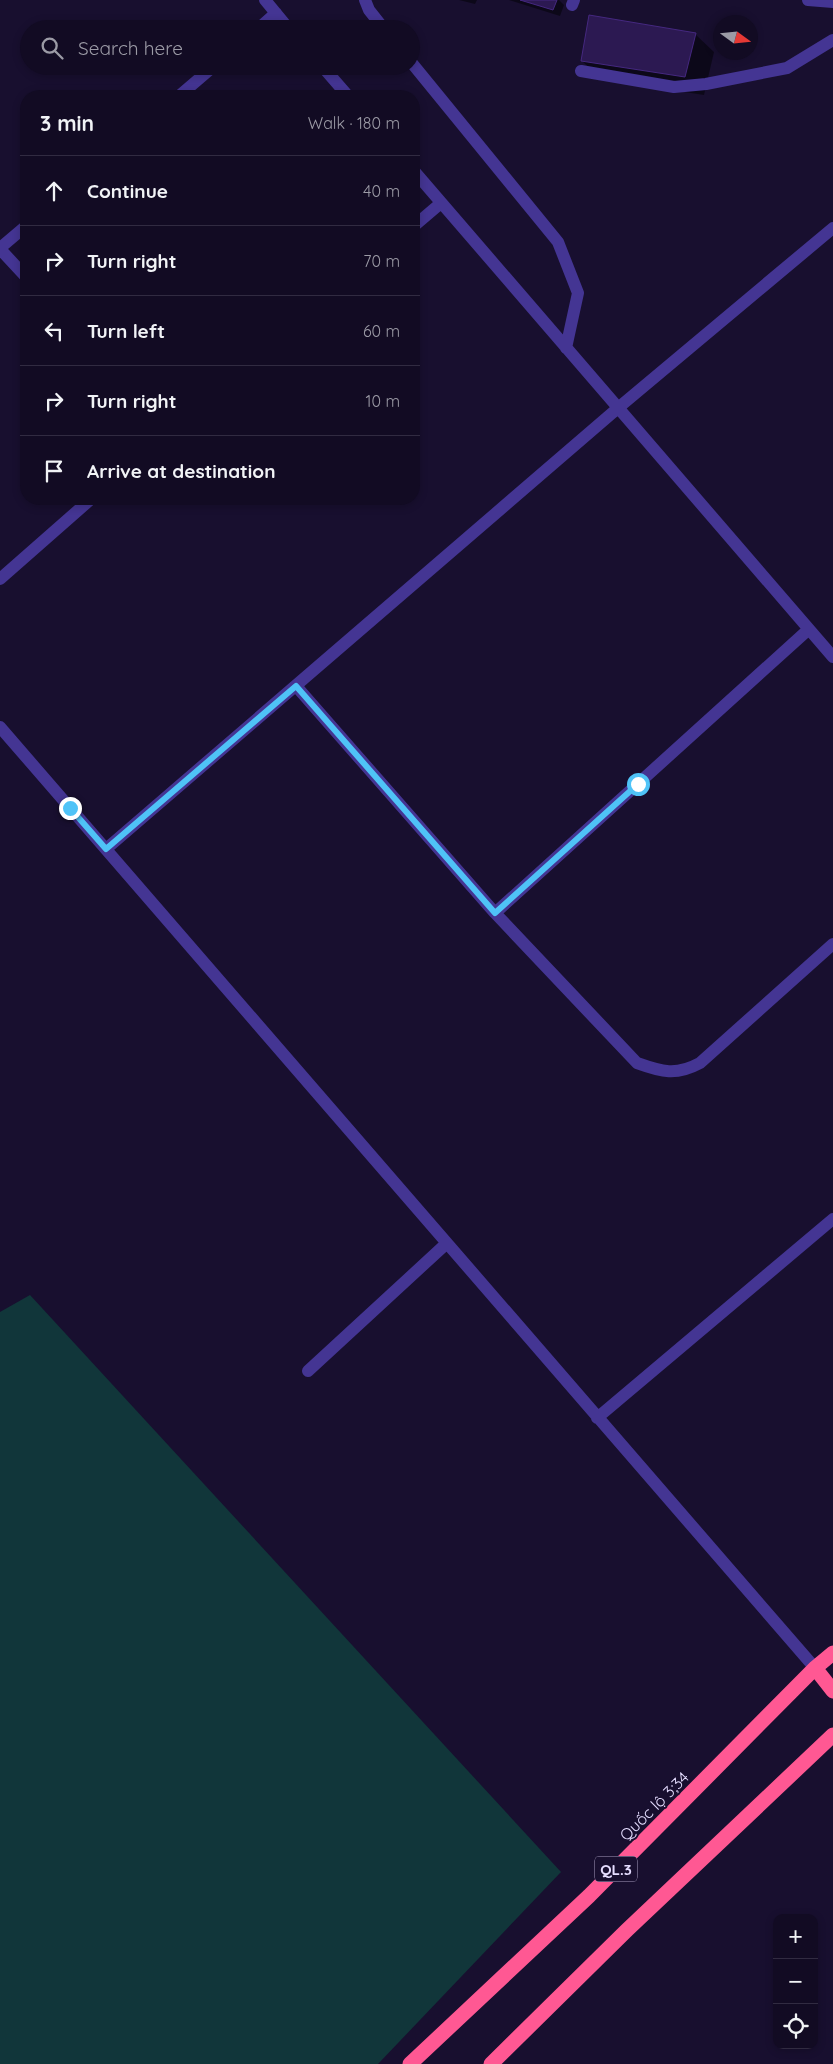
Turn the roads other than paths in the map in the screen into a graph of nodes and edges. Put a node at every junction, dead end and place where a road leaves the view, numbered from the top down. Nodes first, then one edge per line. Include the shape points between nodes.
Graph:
1 (265, 0) edge
2 (365, 0) edge
3 (808, 0) edge
4 (833, 2) edge
5 (276, 14) junction
6 (269, 20) edge
7 (281, 20) edge
8 (377, 20) edge
9 (833, 40) edge
10 (581, 71) dead end
11 (420, 73) edge
12 (203, 75) edge
13 (330, 75) edge
14 (185, 90) edge
15 (343, 90) edge
16 (420, 178) edge
17 (441, 203) junction
18 (420, 221) edge
19 (833, 228) edge
20 (20, 231) edge
21 (0, 248) edge
22 (20, 270) edge
23 (566, 348) junction
24 (618, 408) junction
25 (84, 505) edge
26 (0, 578) edge
27 (809, 629) junction
28 (833, 658) edge
29 (296, 686) junction
30 (0, 727) edge
31 (106, 849) junction
32 (495, 913) junction
33 (833, 944) edge
34 (833, 1219) edge
35 (447, 1243) junction
36 (308, 1371) dead end
37 (597, 1418) junction
38 (833, 1653) edge
39 (815, 1668) junction
40 (833, 1691) edge
41 (833, 1735) edge
42 (410, 2064) edge
43 (491, 2064) edge

1 - 5 street
2 - 8 street
3 - 4 street
5 - 6 street
5 - 7 street
9 - 10 street via 787,68 706,84 674,87
11 - 23 street via 558,242 578,293
12 - 14 street
13 - 15 street
16 - 17 street
17 - 18 street
17 - 23 street
19 - 24 street
20 - 21 street
21 - 22 street
23 - 24 street
24 - 27 street
24 - 29 street
25 - 26 street
27 - 28 street
27 - 32 street
29 - 31 street
29 - 32 street
30 - 31 street
31 - 35 street
32 - 33 street via 638,1063 656,1070 686,1071 700,1063
34 - 37 street
35 - 36 street
35 - 37 street
37 - 39 street
38 - 39 highway, Quốc lộ 3;34 / QL.3
39 - 40 highway
39 - 42 highway, Quốc lộ 3;34 / QL.3 via 589,1896
41 - 43 highway

